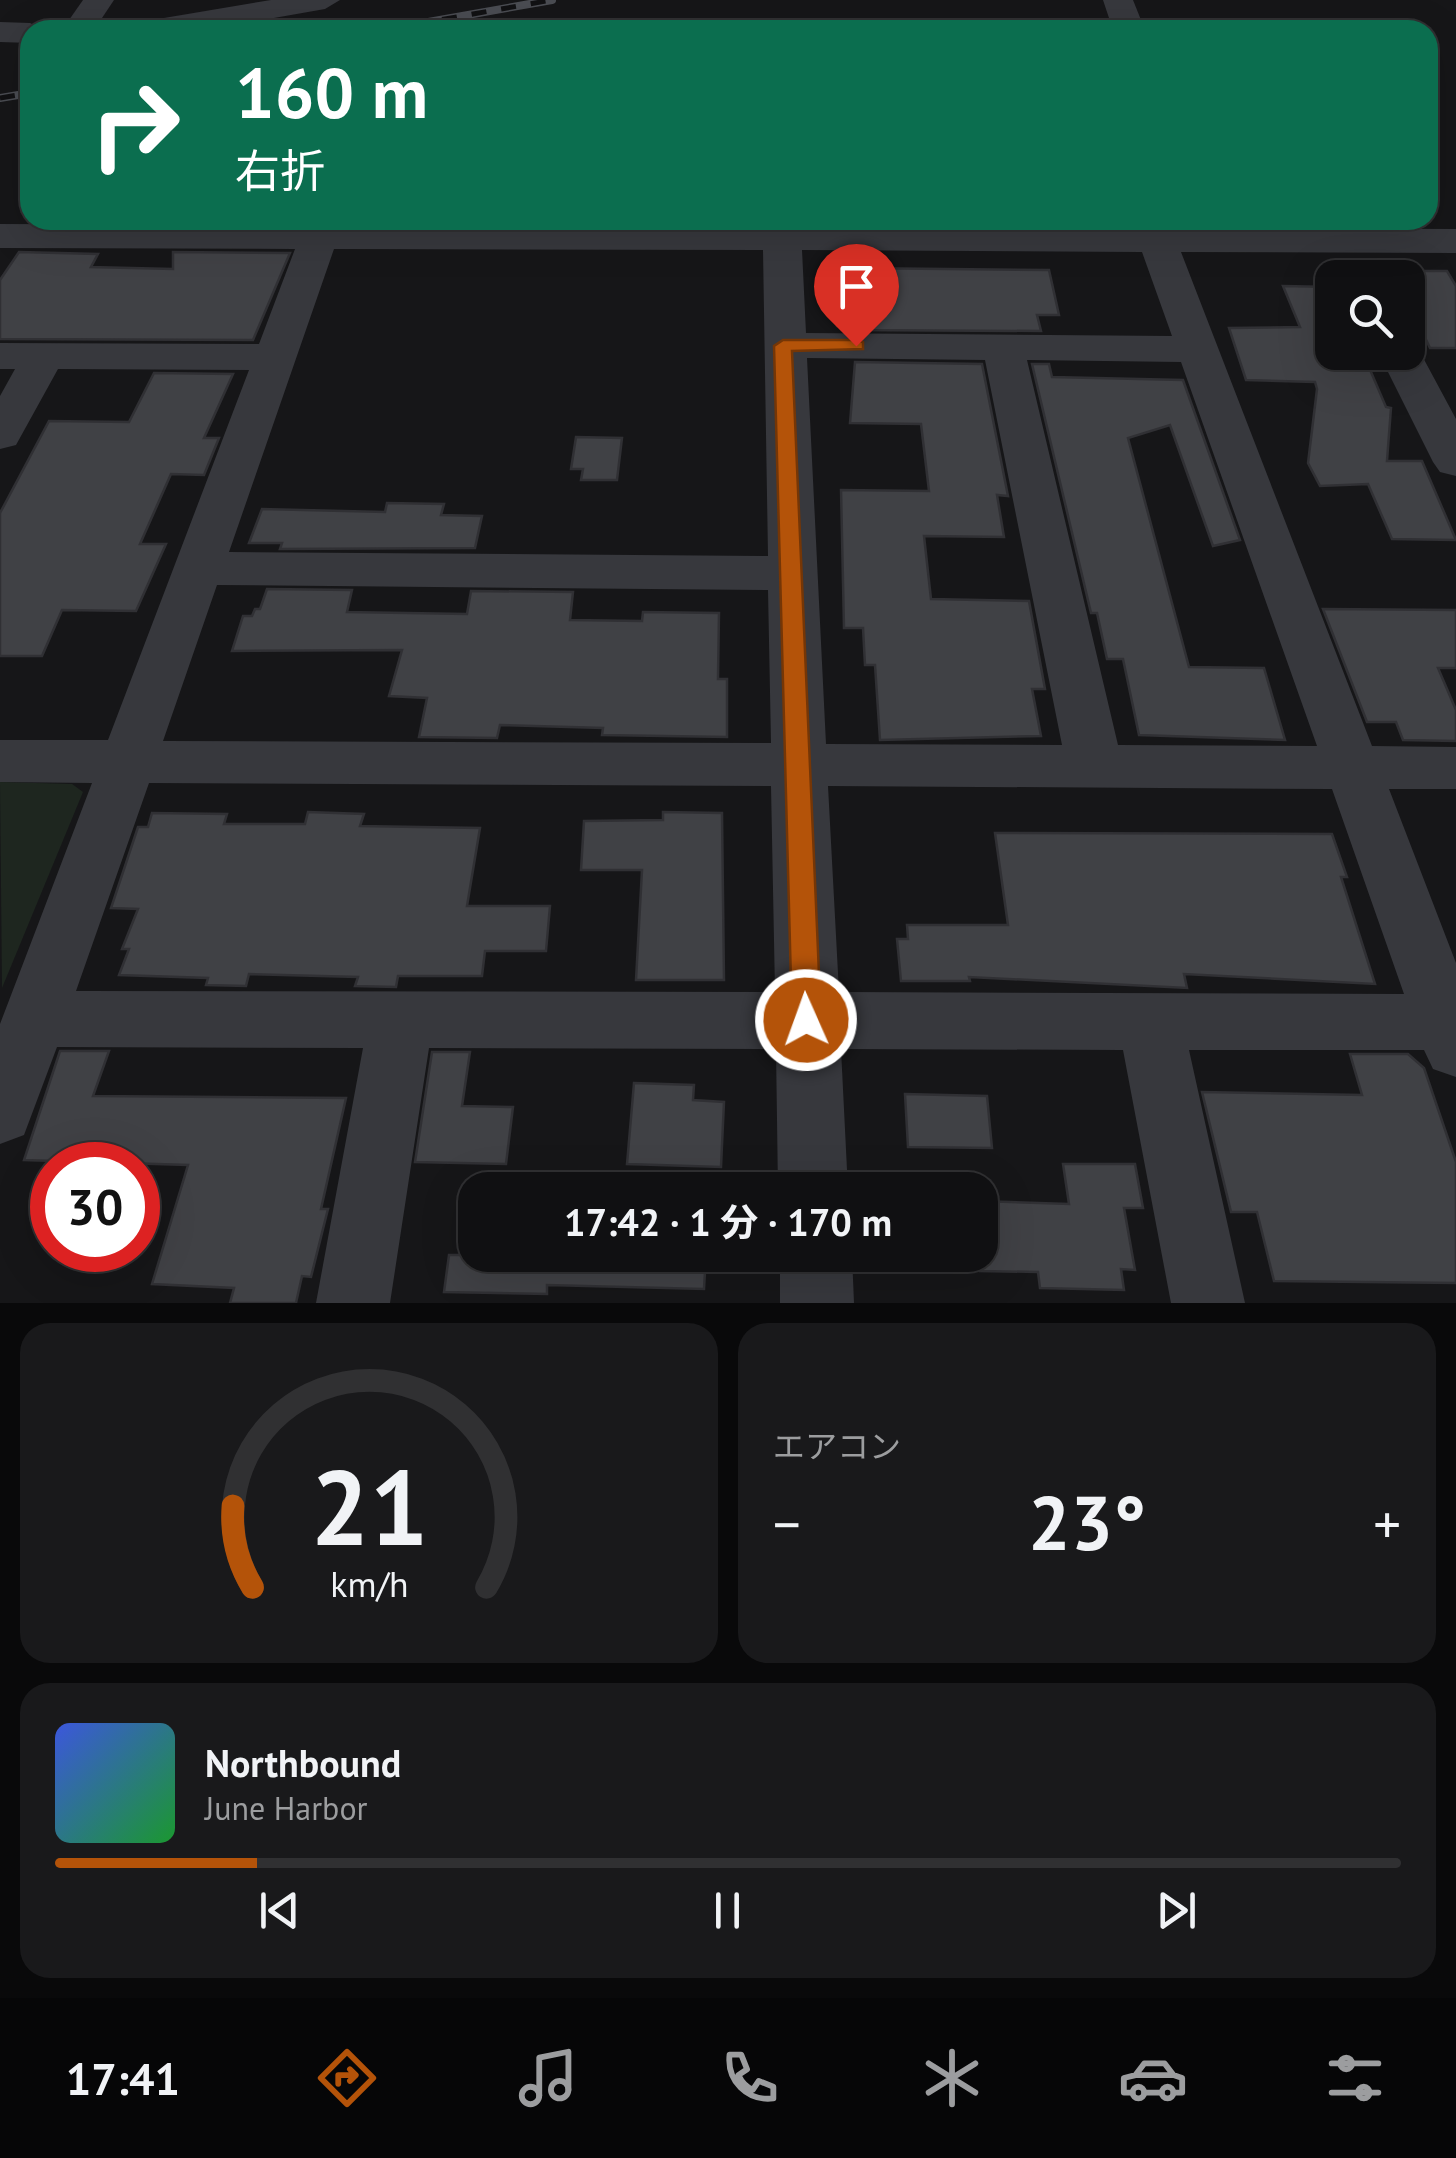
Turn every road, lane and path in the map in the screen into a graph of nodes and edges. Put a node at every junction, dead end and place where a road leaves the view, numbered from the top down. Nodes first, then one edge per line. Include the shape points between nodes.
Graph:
1 (325, 0) edge
2 (232, 9) edge
3 (190, 20) edge
4 (326, 232) edge
5 (1190, 233) edge
6 (0, 236) edge
7 (782, 239) junction
8 (1344, 241) junction
9 (1456, 242) edge
10 (1353, 260) edge
11 (783, 346) junction
12 (1003, 346) junction
13 (1201, 349) junction
14 (0, 356) edge
15 (44, 356) junction
16 (274, 358) junction
17 (1425, 362) edge
18 (1456, 366) edge
19 (1408, 370) edge
20 (0, 436) edge
21 (1456, 462) edge
22 (197, 568) junction
23 (792, 573) junction
24 (0, 761) edge
25 (126, 761) junction
26 (797, 766) junction
27 (1094, 767) junction
28 (1352, 768) junction
29 (1456, 768) edge
30 (36, 1019) junction
31 (400, 1020) junction
32 (806, 1020) junction
33 (1150, 1022) junction
34 (1451, 1036) edge
35 (0, 1113) edge
36 (812, 1172) edge
37 (817, 1272) edge
38 (353, 1303) edge
39 (818, 1303) edge
40 (1208, 1303) edge

1 - 2 street
2 - 3 street
4 - 6 street
4 - 7 street
4 - 16 street
5 - 7 street
5 - 8 street
5 - 13 street
7 - 11 street
8 - 9 street
8 - 10 street
11 - 12 street
11 - 23 street
12 - 13 street
12 - 27 street
13 - 28 street
14 - 15 street
15 - 16 street
15 - 20 street
16 - 22 street
17 - 18 street
19 - 21 street
22 - 23 street
22 - 25 street
23 - 26 street
24 - 25 street
25 - 26 street
25 - 30 street
26 - 27 street
26 - 32 street
27 - 28 street
28 - 29 street
28 - 34 street
30 - 31 street
30 - 35 street
31 - 32 street
31 - 38 street
32 - 33 street
32 - 36 street
33 - 34 street
33 - 40 street
37 - 39 street

